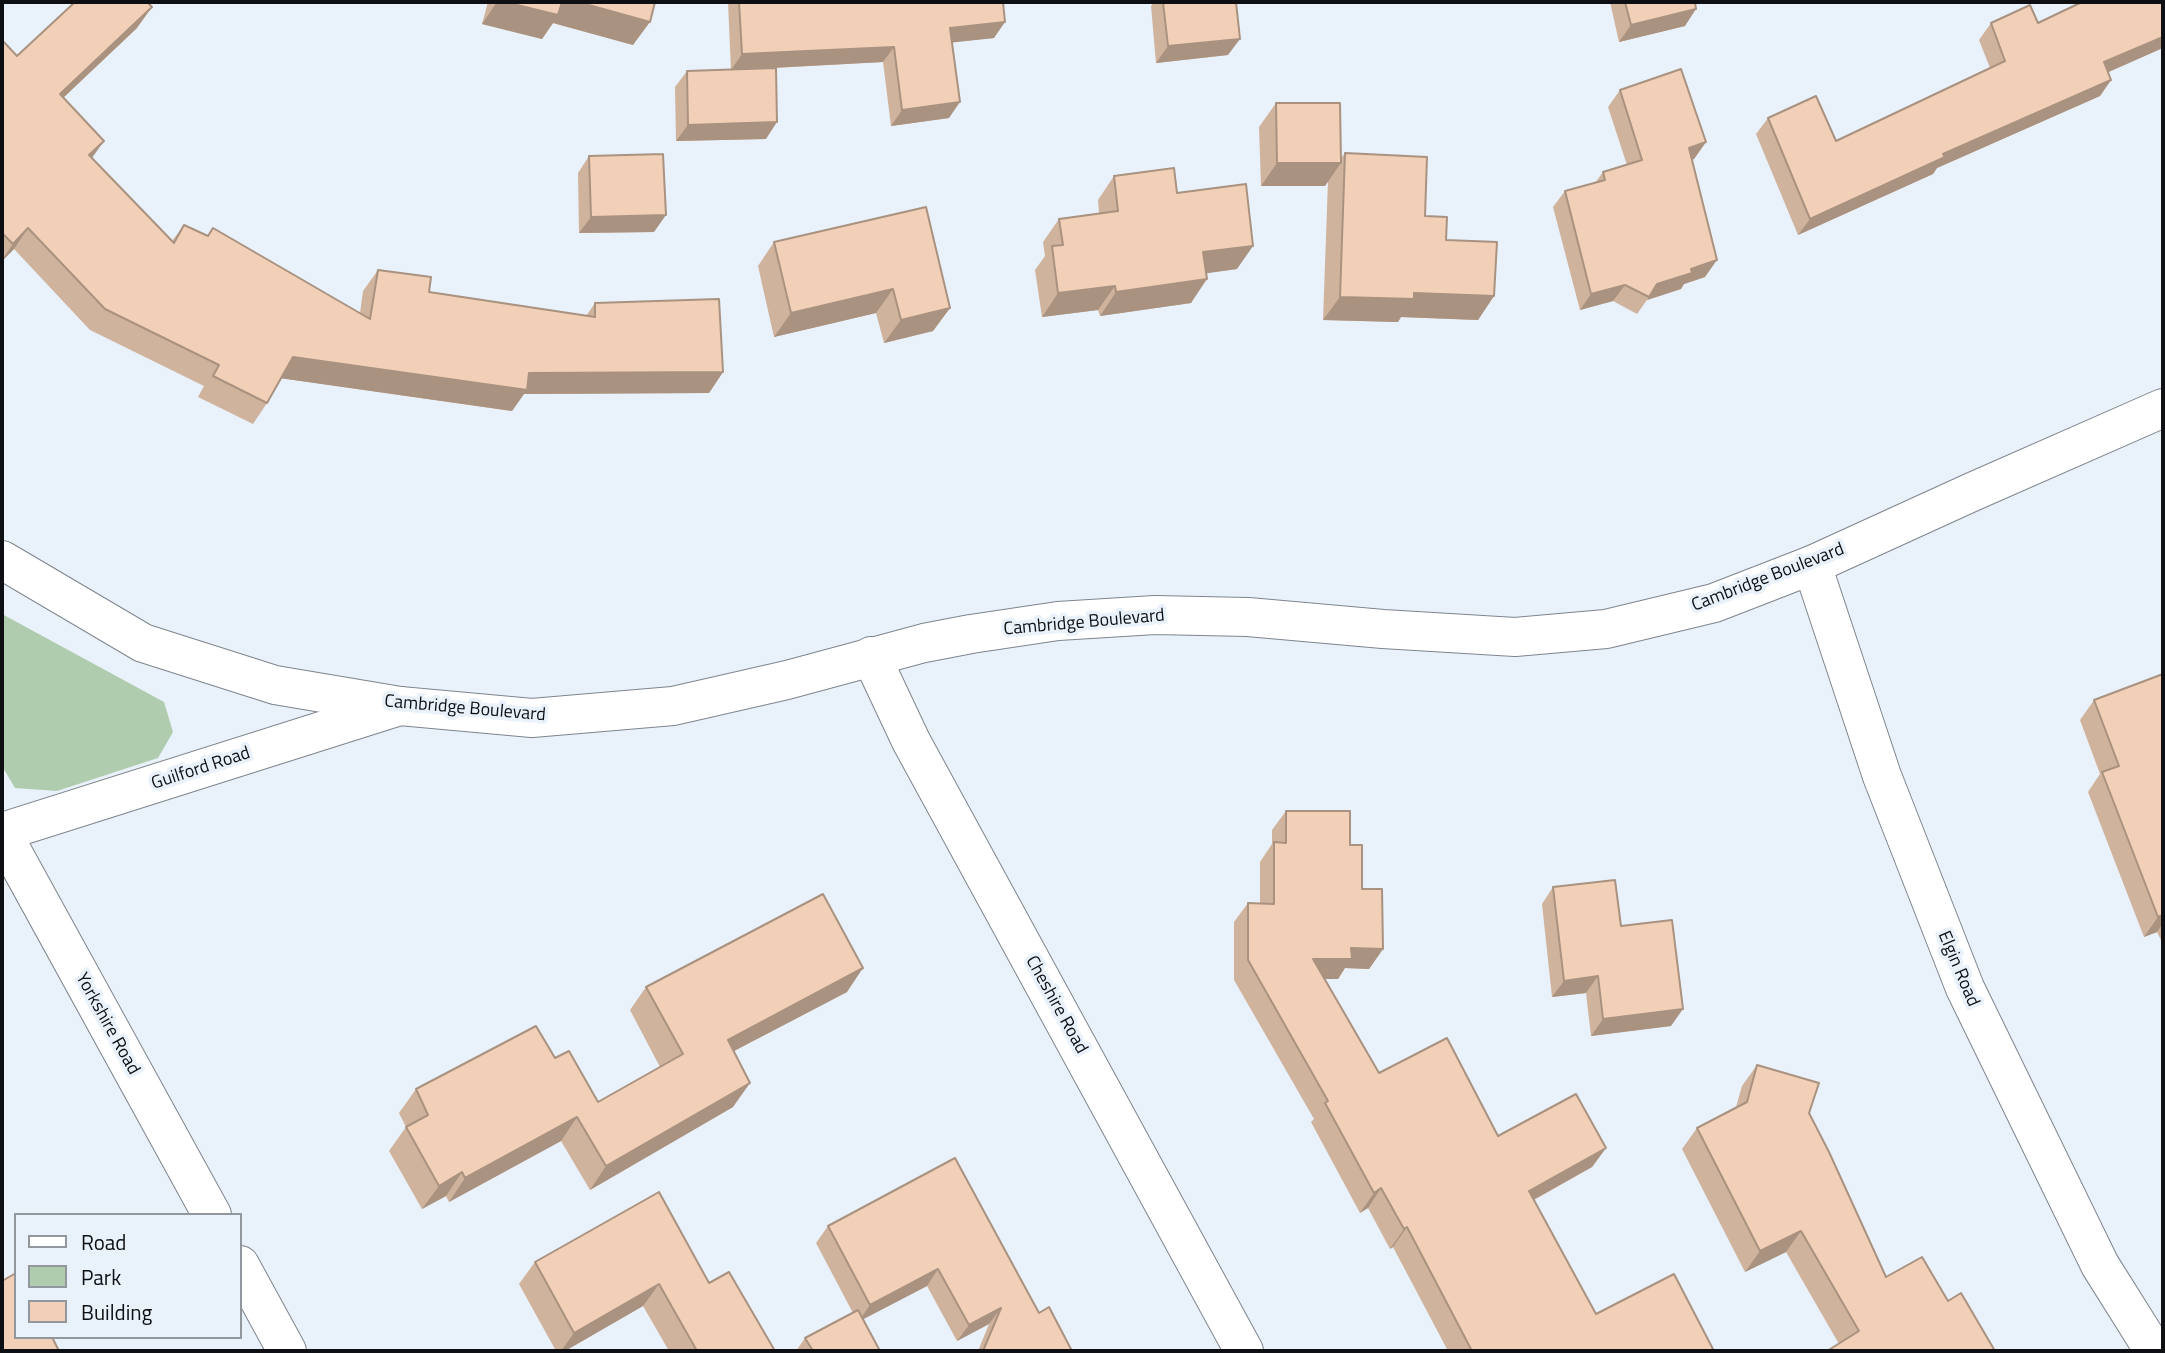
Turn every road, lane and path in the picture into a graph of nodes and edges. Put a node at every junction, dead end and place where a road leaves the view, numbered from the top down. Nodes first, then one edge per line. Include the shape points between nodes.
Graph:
1 (2163, 408) edge
2 (2, 560) edge
3 (1812, 565) junction
4 (871, 656) junction
5 (400, 706) junction
6 (2, 833) edge
7 (211, 1213) edge
8 (242, 1269) edge
9 (287, 1351) edge
10 (1244, 1351) edge
11 (2154, 1351) edge

1 - 3 street, Cambridge Boulevard
2 - 5 street, Cambridge Boulevard via 143,643 275,685
3 - 4 street, Cambridge Boulevard via 1714,603 1606,629 1515,637 1248,617 1156,615 996,630
3 - 11 street, Elgin Road via 1881,776 1965,988 2100,1265
4 - 5 street, Cambridge Boulevard via 673,706 532,718
4 - 10 street, Cheshire Road via 911,741
5 - 6 street, Guilford Road
6 - 7 street, Yorkshire Road
8 - 9 street

